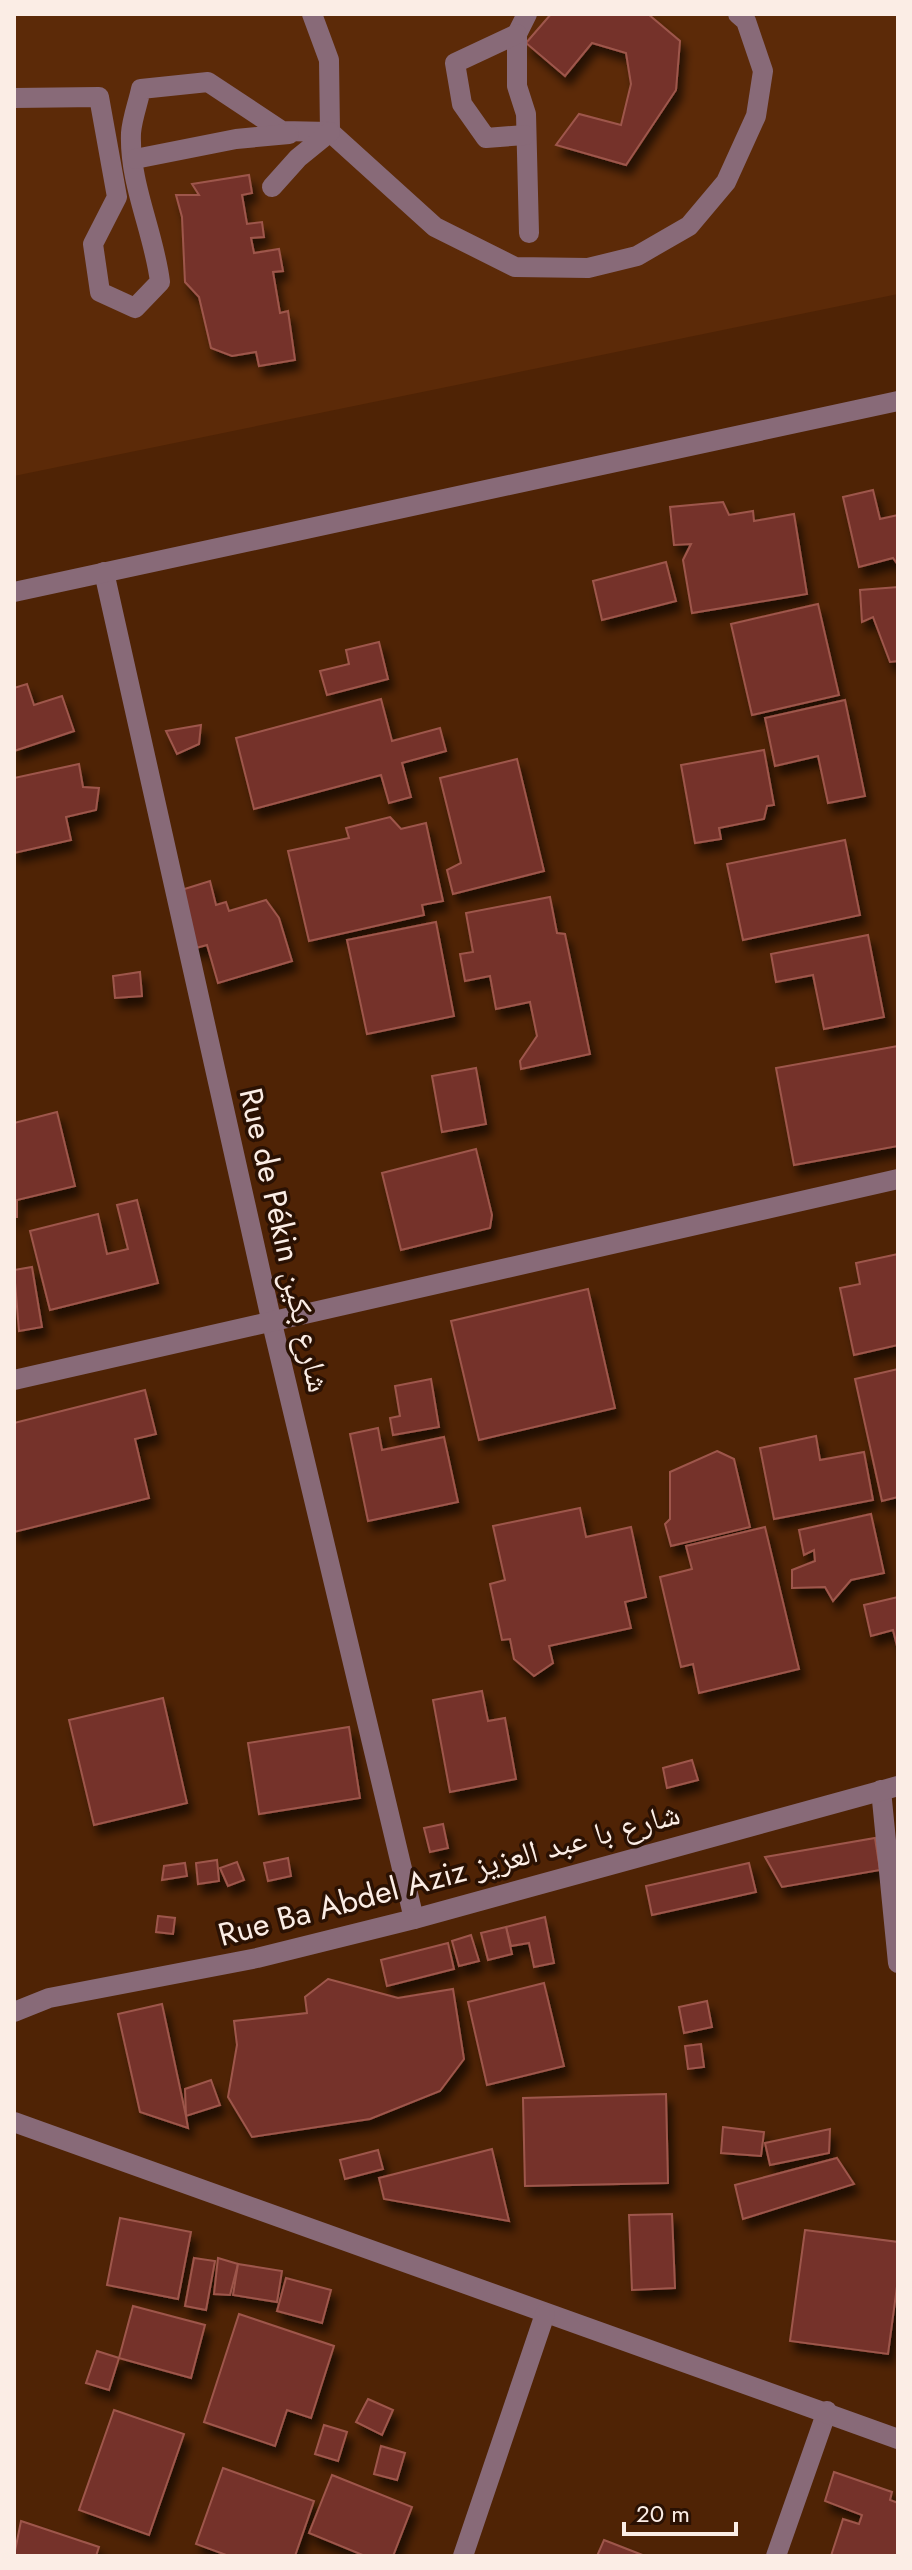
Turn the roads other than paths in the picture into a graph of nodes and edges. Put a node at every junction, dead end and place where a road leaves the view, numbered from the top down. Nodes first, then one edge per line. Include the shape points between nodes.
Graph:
1 (312, 14) edge
2 (527, 14) edge
3 (738, 14) edge
4 (517, 34) junction
5 (14, 98) edge
6 (322, 132) junction
7 (525, 135) junction
8 (135, 159) junction
9 (272, 187) dead end
10 (529, 233) dead end
11 (898, 401) edge
12 (104, 572) junction
13 (14, 592) edge
14 (898, 1179) edge
15 (271, 1319) junction
16 (14, 1380) edge
17 (889, 1788) edge
18 (414, 1919) junction
19 (898, 1963) edge
20 (14, 2012) edge
21 (14, 2122) edge
22 (545, 2314) junction
23 (827, 2411) junction
24 (898, 2439) edge
25 (463, 2556) edge
26 (776, 2556) edge

1 - 6 street via 329,60
2 - 4 street
3 - 6 street via 746,21 763,71 756,116 726,182 708,204 689,226 637,256 588,268 515,267 435,227
4 - 7 street via 517,86 526,114
4 - 7 street via 455,63 462,104 486,138
5 - 8 street via 99,97 117,197 93,244 100,292 135,308 160,282
6 - 8 street via 236,139
6 - 8 street via 282,131 208,82 141,89 131,134
6 - 9 street
7 - 10 street
11 - 12 street
12 - 13 street
12 - 15 street, Rue de Pékin شارع بكين
14 - 15 street
15 - 16 street
15 - 18 street, Rue de Pékin شارع بكين
17 - 18 street, Rue Ba Abdel Aziz شارع با عبد العزيز
17 - 19 street
18 - 20 street, Rue Ba Abdel Aziz شارع با عبد العزيز via 257,1958 49,1998
21 - 22 street
22 - 23 street
22 - 25 street
23 - 24 street
23 - 26 street

